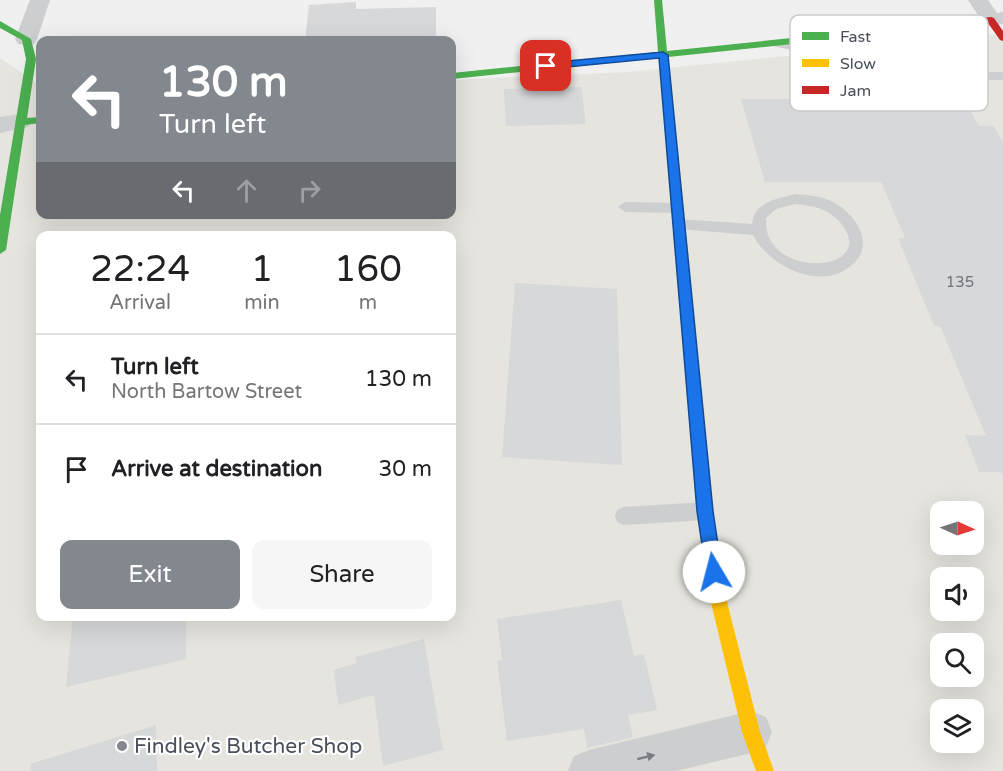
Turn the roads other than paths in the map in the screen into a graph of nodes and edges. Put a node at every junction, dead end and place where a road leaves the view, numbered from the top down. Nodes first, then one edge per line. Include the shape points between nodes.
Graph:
1 (40, 0) edge
2 (658, 0) edge
3 (978, 0) edge
4 (997, 19) edge
5 (0, 24) edge
6 (1003, 38) edge
7 (26, 39) junction
8 (790, 40) edge
9 (769, 42) junction
10 (790, 47) edge
11 (663, 55) junction
12 (456, 76) edge
13 (20, 122) edge
14 (625, 207) dead end
15 (677, 208) junction
16 (678, 224) junction
17 (757, 230) junction
18 (0, 250) edge
19 (705, 511) junction
20 (624, 516) dead end
21 (751, 732) junction
22 (589, 771) edge
23 (765, 771) edge

1 - 7 street
2 - 11 main road
3 - 4 street
4 - 6 main road
5 - 7 main road
7 - 13 main road via 31,59
8 - 9 main road
9 - 10 lane
9 - 11 main road
11 - 12 main road
11 - 15 main road
13 - 18 main road
14 - 15 lane
15 - 16 main road
16 - 17 lane
16 - 19 main road
17 - 17 lane via 766,248 778,258 810,270 841,266 856,248 850,224 826,205 811,200 787,200 768,206 760,214
19 - 20 lane
19 - 21 main road via 718,604
22 -> 21 street
21 - 23 main road

